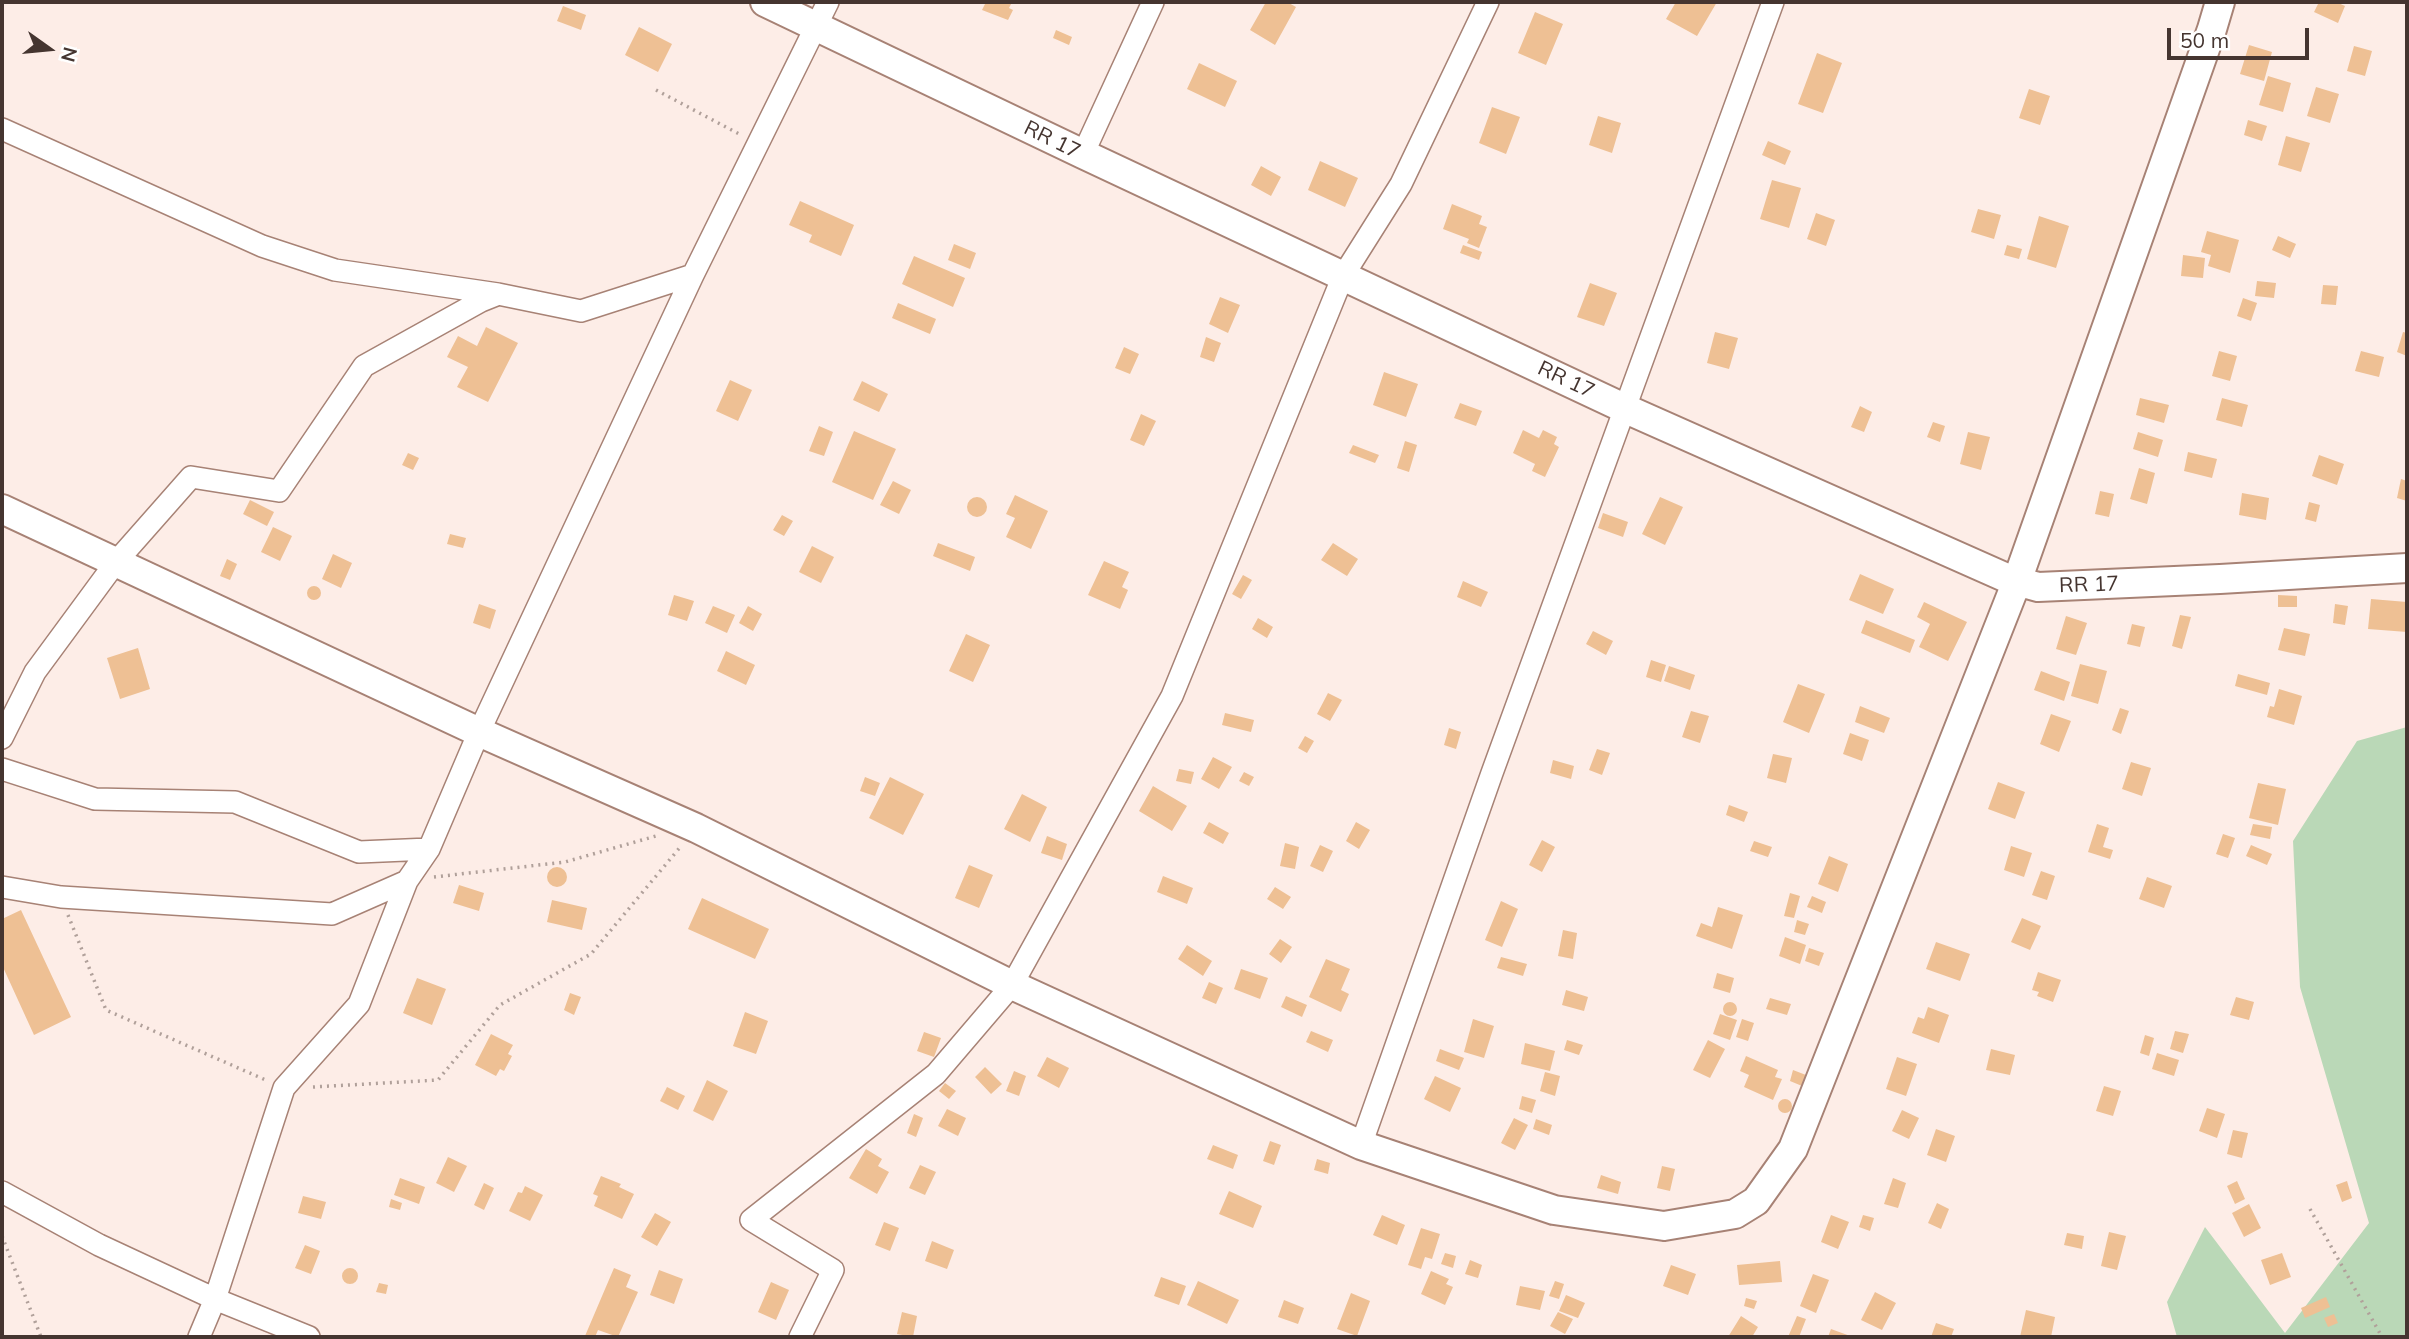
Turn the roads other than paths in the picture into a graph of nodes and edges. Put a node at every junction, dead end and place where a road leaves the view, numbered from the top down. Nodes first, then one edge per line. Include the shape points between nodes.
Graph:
1 (765, 2) edge
2 (1153, 2) edge
3 (1488, 2) edge
4 (1773, 2) edge
5 (2220, 2) edge
6 (822, 14) edge
7 (2, 130) edge
8 (1083, 155) junction
9 (693, 275) junction
10 (1343, 275) junction
11 (498, 295) junction
12 (1626, 408) junction
13 (2, 509) edge
14 (116, 562) junction
15 (2407, 568) edge
16 (2017, 581) junction
17 (479, 732) junction
18 (2, 738) edge
19 (2, 769) edge
20 (429, 849) junction
21 (407, 881) junction
22 (2, 887) edge
23 (1012, 985) junction
24 (1361, 1146) junction
25 (2, 1192) edge
26 (215, 1299) junction
27 (200, 1337) edge
28 (309, 1337) edge
29 (800, 1337) edge

1 - 6 street, RR 17 / RR 17
2 - 8 street
3 - 10 street via 1401,184
4 - 12 street
5 - 16 street
6 - 8 street, RR 17 / RR 17
6 - 9 street
7 - 11 street via 262,246 335,270
8 - 10 street, RR 17 / RR 17
9 - 11 street via 581,311
9 - 17 street
10 - 12 street, RR 17 / RR 17
10 - 23 street via 1172,696
11 - 14 street via 364,366 279,491 191,477
12 - 16 street, RR 17 / RR 17
12 - 24 street
13 - 14 street
14 - 17 street
14 - 18 street via 35,672
15 - 16 street, RR 17 / RR 17 via 2038,587
16 - 24 street via 1793,1149 1756,1201 1735,1214 1664,1226 1554,1210
17 - 20 street
17 - 23 street via 696,828
19 - 20 street via 95,799 235,802 359,852
20 - 21 street
21 - 22 street via 332,914 61,897
21 - 26 street via 359,1004 284,1088
23 - 24 street
23 - 29 street via 936,1074 751,1220 833,1270
25 - 26 street via 99,1245
26 - 27 street
26 - 28 street

